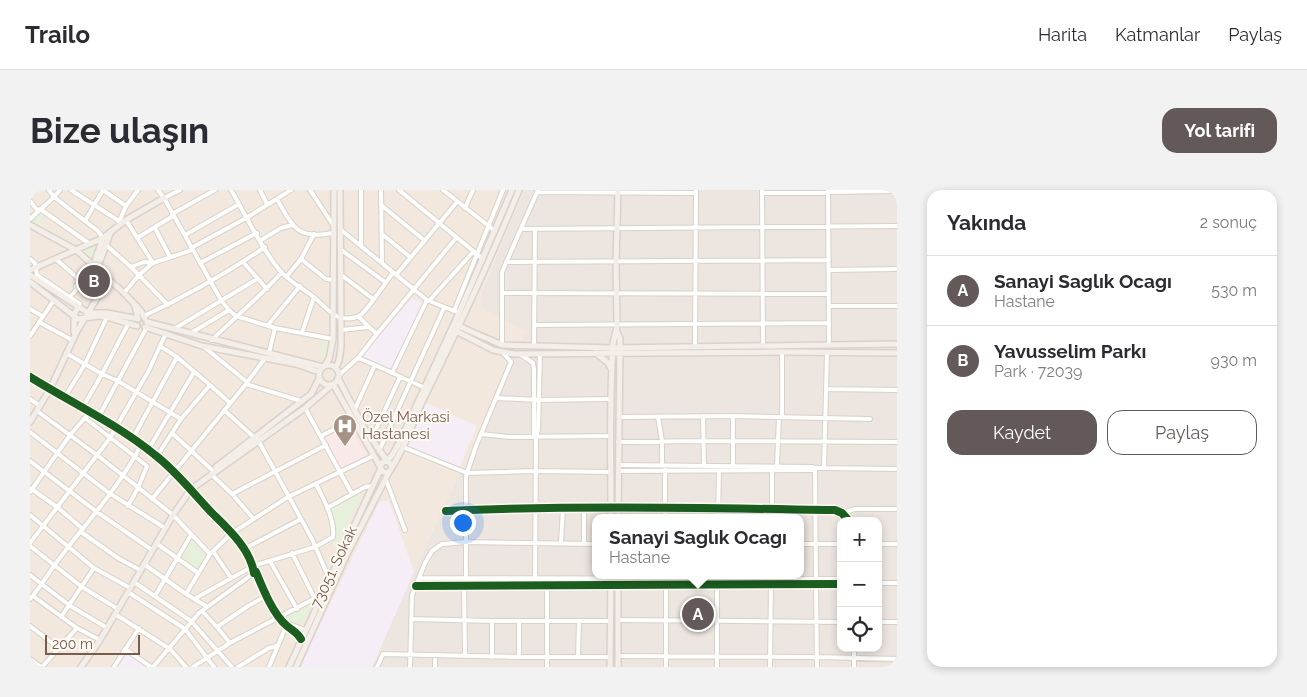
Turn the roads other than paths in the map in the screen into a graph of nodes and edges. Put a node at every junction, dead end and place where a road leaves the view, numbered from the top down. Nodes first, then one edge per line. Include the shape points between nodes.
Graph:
1 (49, 190) edge
2 (60, 190) edge
3 (71, 190) edge
4 (103, 190) edge
5 (138, 190) edge
6 (158, 190) edge
7 (180, 190) edge
8 (215, 190) edge
9 (230, 190) edge
10 (260, 190) edge
11 (291, 190) edge
12 (310, 190) edge
13 (334, 190) edge
14 (340, 190) edge
15 (362, 190) edge
16 (381, 190) edge
17 (399, 190) edge
18 (444, 190) edge
19 (473, 190) edge
20 (503, 190) edge
21 (512, 190) edge
22 (519, 190) edge
23 (286, 191) edge
24 (538, 191) edge
25 (618, 191) edge
26 (696, 191) edge
27 (828, 191) edge
28 (897, 191) edge
29 (762, 192) edge
30 (54, 197) junction
31 (164, 198) junction
32 (277, 199) junction
33 (30, 201) edge
34 (457, 202) junction
35 (239, 204) junction
36 (267, 204) junction
37 (382, 205) junction
38 (93, 206) junction
39 (126, 206) junction
40 (465, 208) junction
41 (39, 210) junction
42 (173, 215) junction
43 (248, 217) junction
44 (30, 218) edge
45 (126, 220) junction
46 (85, 221) junction
47 (439, 222) junction
48 (118, 224) junction
49 (30, 225) edge
50 (293, 225) junction
51 (488, 226) junction
52 (829, 226) junction
53 (897, 226) edge
54 (696, 227) junction
55 (762, 227) junction
56 (155, 228) junction
57 (521, 228) junction
58 (535, 228) junction
59 (617, 228) junction
60 (336, 230) junction
61 (495, 231) junction
62 (257, 233) junction
63 (110, 234) junction
64 (314, 234) junction
65 (382, 234) junction
66 (185, 235) junction
67 (103, 238) junction
68 (136, 238) junction
69 (456, 238) junction
70 (261, 240) junction
71 (424, 240) junction
72 (90, 244) junction
73 (106, 245) junction
74 (361, 245) junction
75 (265, 247) junction
76 (192, 249) junction
77 (340, 249) junction
78 (76, 250) junction
79 (474, 254) junction
80 (170, 257) junction
81 (410, 257) junction
82 (30, 259) edge
83 (302, 259) junction
84 (483, 259) junction
85 (56, 260) junction
86 (829, 260) junction
87 (696, 261) junction
88 (762, 261) junction
89 (243, 262) junction
90 (506, 262) junction
91 (534, 262) junction
92 (616, 262) junction
93 (152, 263) junction
94 (200, 263) junction
95 (382, 263) junction
96 (131, 267) junction
97 (36, 268) junction
98 (95, 268) junction
99 (897, 269) edge
100 (30, 270) edge
101 (829, 270) junction
102 (282, 272) junction
103 (340, 274) junction
104 (394, 274) junction
105 (30, 275) edge
106 (139, 275) junction
107 (287, 276) junction
108 (257, 279) junction
109 (108, 280) junction
110 (334, 280) junction
111 (80, 281) junction
112 (210, 281) junction
113 (30, 282) edge
114 (385, 282) junction
115 (300, 286) junction
116 (267, 289) junction
117 (413, 289) junction
118 (124, 293) junction
119 (502, 293) junction
120 (534, 293) junction
121 (616, 293) junction
122 (696, 293) junction
123 (762, 294) junction
124 (829, 294) junction
125 (98, 296) junction
126 (314, 297) junction
127 (69, 298) junction
128 (373, 299) junction
129 (54, 300) junction
130 (221, 300) junction
131 (428, 300) junction
132 (133, 303) junction
133 (168, 305) junction
134 (829, 306) junction
135 (897, 306) edge
136 (78, 307) junction
137 (444, 308) junction
138 (30, 309) edge
139 (229, 310) junction
140 (454, 311) junction
141 (74, 315) junction
142 (86, 315) junction
143 (462, 315) junction
144 (42, 316) junction
145 (236, 316) junction
146 (334, 316) junction
147 (107, 317) junction
148 (359, 317) junction
149 (341, 318) junction
150 (38, 322) junction
151 (146, 322) junction
152 (138, 323) junction
153 (762, 323) junction
154 (829, 323) junction
155 (128, 324) junction
156 (617, 324) junction
157 (696, 324) junction
158 (268, 325) junction
159 (534, 325) junction
160 (369, 327) junction
161 (275, 328) junction
162 (456, 328) junction
163 (174, 329) junction
164 (341, 330) junction
165 (302, 333) junction
166 (166, 334) junction
167 (189, 334) junction
168 (377, 334) junction
169 (615, 335) junction
170 (30, 336) edge
171 (333, 338) junction
172 (73, 339) junction
173 (486, 339) junction
174 (620, 339) junction
175 (212, 340) junction
176 (452, 341) junction
177 (829, 344) junction
178 (897, 344) edge
179 (482, 345) junction
180 (502, 345) junction
181 (160, 346) junction
182 (202, 346) junction
183 (534, 346) junction
184 (696, 346) junction
185 (762, 346) junction
186 (634, 347) junction
187 (603, 348) junction
188 (613, 350) junction
189 (620, 350) junction
190 (66, 352) junction
191 (782, 352) junction
192 (269, 353) junction
193 (503, 353) junction
194 (596, 353) junction
195 (827, 353) junction
196 (897, 353) edge
197 (520, 354) junction
198 (540, 354) junction
199 (633, 354) junction
200 (177, 358) junction
201 (265, 358) junction
202 (358, 358) junction
203 (86, 364) junction
204 (375, 365) junction
205 (336, 367) junction
206 (322, 368) junction
207 (612, 370) junction
208 (194, 372) junction
209 (392, 373) junction
210 (102, 374) junction
211 (619, 374) junction
212 (338, 376) junction
213 (30, 377) edge
214 (400, 377) junction
215 (320, 379) junction
216 (118, 381) junction
217 (411, 382) junction
218 (247, 383) junction
219 (333, 384) junction
220 (210, 385) junction
221 (425, 388) junction
222 (50, 389) junction
223 (826, 389) junction
224 (897, 390) edge
225 (136, 392) junction
226 (66, 397) junction
227 (496, 398) junction
228 (30, 399) edge
229 (611, 399) junction
230 (536, 400) junction
231 (301, 401) junction
232 (152, 402) junction
233 (230, 403) junction
234 (83, 407) junction
235 (39, 408) junction
236 (305, 408) junction
237 (355, 409) junction
238 (224, 410) junction
239 (91, 411) junction
240 (170, 412) junction
241 (99, 416) junction
242 (703, 416) junction
243 (733, 416) junction
244 (618, 417) junction
245 (658, 417) junction
246 (781, 417) junction
247 (825, 417) junction
248 (85, 418) junction
249 (181, 419) junction
250 (870, 419) dead end
251 (352, 420) junction
252 (30, 421) edge
253 (116, 427) junction
254 (30, 432) edge
255 (172, 433) junction
256 (481, 434) junction
257 (70, 435) junction
258 (321, 436) junction
259 (611, 436) junction
260 (536, 437) junction
261 (110, 438) junction
262 (133, 438) junction
263 (256, 439) junction
264 (371, 440) junction
265 (662, 441) junction
266 (704, 441) junction
267 (733, 441) junction
268 (618, 442) junction
269 (778, 442) junction
270 (825, 442) junction
271 (897, 442) edge
272 (141, 445) junction
273 (326, 445) junction
274 (403, 447) junction
275 (148, 450) junction
276 (191, 451) junction
277 (380, 451) junction
278 (394, 452) junction
279 (58, 453) junction
280 (98, 455) junction
281 (157, 456) junction
282 (135, 457) junction
283 (373, 457) junction
284 (30, 461) edge
285 (387, 461) junction
286 (662, 465) junction
287 (704, 466) junction
288 (777, 466) junction
289 (733, 467) junction
290 (381, 468) junction
291 (618, 468) junction
292 (815, 468) junction
293 (824, 468) junction
294 (391, 469) junction
295 (897, 469) edge
296 (664, 470) junction
297 (536, 471) junction
298 (719, 471) junction
299 (772, 471) junction
300 (46, 472) junction
301 (173, 472) junction
302 (211, 472) junction
303 (275, 472) junction
304 (611, 472) junction
305 (341, 473) junction
306 (467, 473) junction
307 (84, 474) junction
308 (122, 475) junction
309 (386, 480) junction
310 (374, 483) junction
311 (316, 484) junction
312 (138, 488) junction
313 (31, 490) edge
314 (190, 490) junction
315 (70, 491) junction
316 (109, 493) junction
317 (232, 494) junction
318 (352, 494) junction
319 (288, 497) junction
320 (152, 498) junction
321 (128, 506) junction
322 (57, 507) junction
323 (584, 507) junction
324 (611, 507) junction
325 (618, 507) junction
326 (328, 508) junction
327 (535, 508) junction
328 (563, 508) junction
329 (665, 508) junction
330 (772, 508) junction
331 (718, 509) junction
332 (816, 509) junction
333 (897, 509) edge
334 (466, 510) junction
335 (446, 511) dead end
336 (97, 512) junction
337 (842, 513) junction
338 (611, 514) edge
339 (618, 514) edge
340 (665, 514) edge
341 (718, 514) edge
342 (772, 514) edge
343 (173, 515) junction
344 (30, 516) edge
345 (846, 517) edge
346 (254, 518) junction
347 (301, 519) junction
348 (44, 526) junction
349 (165, 528) junction
350 (82, 530) junction
351 (405, 530) dead end
352 (30, 533) edge
353 (232, 533) junction
354 (191, 535) junction
355 (36, 537) junction
356 (466, 542) junction
357 (156, 543) junction
358 (534, 543) junction
359 (561, 543) junction
360 (584, 544) junction
361 (592, 544) edge
362 (804, 544) edge
363 (815, 544) junction
364 (837, 544) edge
365 (882, 544) edge
366 (897, 544) edge
367 (30, 545) edge
368 (68, 547) junction
369 (315, 547) junction
370 (244, 549) junction
371 (152, 550) junction
372 (211, 552) junction
373 (292, 553) junction
374 (178, 559) junction
375 (270, 561) junction
376 (144, 564) junction
377 (54, 565) junction
378 (253, 566) junction
379 (94, 568) junction
380 (140, 570) junction
381 (198, 573) junction
382 (254, 573) junction
383 (30, 575) edge
384 (231, 578) junction
385 (329, 578) junction
386 (419, 578) junction
387 (164, 579) junction
388 (466, 579) junction
389 (535, 579) junction
390 (634, 579) edge
391 (717, 579) edge
392 (754, 579) edge
393 (837, 579) edge
394 (611, 580) edge
395 (618, 580) edge
396 (772, 580) edge
397 (816, 580) junction
398 (134, 582) junction
399 (882, 583) edge
400 (897, 583) edge
401 (41, 584) junction
402 (666, 584) junction
403 (837, 584) edge
404 (464, 585) junction
405 (717, 585) junction
406 (816, 585) junction
407 (416, 586) junction
408 (547, 586) junction
409 (82, 587) junction
410 (129, 590) junction
411 (186, 594) junction
412 (32, 595) edge
413 (321, 595) junction
414 (155, 596) junction
415 (266, 596) junction
416 (194, 599) junction
417 (315, 599) junction
418 (69, 605) junction
419 (206, 606) junction
420 (297, 609) junction
421 (117, 611) junction
422 (202, 611) junction
423 (60, 617) junction
424 (280, 617) junction
425 (412, 619) junction
426 (547, 620) junction
427 (618, 620) junction
428 (464, 621) junction
429 (492, 621) junction
430 (519, 621) junction
431 (579, 621) junction
432 (610, 621) junction
433 (666, 621) junction
434 (718, 621) junction
435 (816, 621) junction
436 (191, 622) junction
437 (771, 622) junction
438 (837, 622) edge
439 (882, 622) edge
440 (897, 622) edge
441 (285, 624) junction
442 (30, 626) edge
443 (217, 627) junction
444 (77, 628) junction
445 (107, 628) junction
446 (139, 628) junction
447 (185, 629) junction
448 (305, 630) junction
449 (301, 639) junction
450 (100, 640) junction
451 (230, 644) junction
452 (277, 646) junction
453 (59, 648) junction
454 (170, 649) junction
455 (126, 650) junction
456 (218, 651) junction
457 (854, 652) edge
458 (409, 655) junction
459 (435, 655) junction
460 (465, 655) junction
461 (618, 656) junction
462 (666, 656) junction
463 (770, 656) junction
464 (207, 657) junction
465 (492, 657) junction
466 (578, 657) junction
467 (610, 657) junction
468 (717, 657) junction
469 (817, 657) junction
470 (519, 658) junction
471 (547, 658) junction
472 (854, 658) junction
473 (30, 659) edge
474 (897, 659) edge
475 (40, 667) edge
476 (81, 667) edge
477 (114, 667) edge
478 (152, 667) edge
479 (186, 667) edge
480 (193, 667) edge
481 (214, 667) edge
482 (232, 667) edge
483 (238, 667) edge
484 (269, 667) edge
485 (289, 667) edge
486 (296, 667) edge
487 (377, 667) edge
488 (410, 667) edge
489 (435, 667) edge
490 (547, 667) edge
491 (610, 667) edge
492 (618, 667) edge
493 (666, 667) edge
494 (717, 667) edge
495 (770, 667) edge
496 (817, 667) edge
497 (854, 667) edge

1 - 30 street
2 - 30 street
3 - 38 street
4 - 38 street
4 - 39 street
5 - 39 street
6 - 31 street
7 - 31 street
8 - 42 street
9 - 35 street
10 - 36 street
11 - 23 street
12 - 60 street
13 - 60 main road
14 - 60 main road
15 - 74 street
16 - 37 street
17 - 47 street
18 - 34 street
19 - 40 street
20 - 51 street
21 - 61 main road
22 - 143 main road
23 - 32 street
24 - 25 street
24 - 57 street
25 - 26 street
25 - 59 main road
26 - 54 street
27 - 28 street
27 - 29 street
27 - 52 street
29 - 55 street
30 - 41 street
30 - 46 street
31 - 42 street
31 - 45 main road
32 - 36 street
32 - 50 street
33 - 41 street
34 - 40 street
34 - 47 street
35 - 43 street
35 - 66 street
36 - 43 street
37 - 65 street
37 - 71 street
38 - 46 street
38 - 48 street
39 - 48 street
40 - 51 street
41 - 44 street
41 - 72 street
42 - 56 street
42 - 66 street
43 - 62 street
43 - 76 street
45 - 48 main road
45 - 68 street
46 - 67 street
47 - 69 street
47 - 71 street
48 - 63 main road
49 - 78 main road
50 - 64 street via 301,233
50 - 70 street
51 - 61 street
51 - 79 street
52 - 53 street
52 - 55 street
52 - 86 street
54 - 55 street
54 - 59 street
54 - 87 street
55 - 88 street
56 - 68 street
56 - 80 street
57 - 58 street
57 - 90 street
58 - 59 street
58 - 91 street
59 - 92 main road
60 - 64 street
60 - 74 street
60 - 77 main road
60 - 110 main road
61 - 84 main road
62 - 70 street
62 - 94 street
63 - 67 main road
63 - 73 main road
64 - 83 street
65 - 81 street
65 - 95 street
66 - 76 street
67 - 72 main road
67 - 98 main road
68 - 93 street
69 - 79 street
69 - 117 street
70 - 75 street
71 - 81 street
72 - 78 main road
73 - 96 street
73 - 98 main road
74 - 95 street
75 - 89 street
75 - 102 street
76 - 80 street
76 - 94 street
77 - 103 main road
77 - 114 street
78 - 85 main road
78 - 98 main road
79 - 84 street
79 - 131 street
79 - 140 street
80 - 93 street
81 - 104 street
82 - 97 street via 36,263
83 - 107 street
83 - 110 street via 326,279
84 - 143 main road
85 - 97 main road
85 - 111 street
86 - 88 street
86 - 101 street
87 - 88 street
87 - 92 street
87 - 122 street
88 - 123 street
89 - 108 street
89 - 112 street
90 - 91 street
90 - 119 street via 502,272
91 - 92 street
91 - 120 street
92 - 121 main road
93 - 96 street
93 - 106 street
94 - 112 street
95 - 104 street
96 - 106 street
97 - 100 main road
97 - 127 street via 37,275
98 - 109 main road
98 - 111 street
99 - 101 street
101 - 124 street
102 - 107 street
102 - 116 street
103 - 128 street
103 - 149 main road
104 - 114 street
104 - 117 street
105 - 136 main road
106 - 118 street
106 - 133 street
107 - 115 street
108 - 116 street
108 - 130 street
109 - 118 main road
109 - 125 main road
110 - 146 main road
111 - 125 street
111 - 127 street
112 - 130 street
112 - 133 street
113 - 129 main road
114 - 128 street
115 - 126 street
115 - 158 street
116 - 145 street
117 - 131 street
117 - 168 street
118 - 132 main road
119 - 120 street
119 - 180 street
120 - 121 street
120 - 159 street
121 - 122 street
121 - 156 main road
122 - 123 street
122 - 157 street
123 - 124 street
123 - 153 street
124 - 134 street
125 - 142 main road
126 - 146 street
126 - 165 street
127 - 136 street via 80,304
128 - 148 street
129 - 141 main road
129 - 144 street
130 - 139 street
130 - 163 street
131 - 137 street
131 - 209 street
132 - 151 main road
132 - 152 main road via 138,312
133 - 151 street
134 - 135 street
134 - 154 street
136 - 141 main road
136 - 142 main road
137 - 140 street
137 - 217 street
138 - 144 street
139 - 145 street
139 - 167 street
140 - 143 street
141 - 142 main road via 78,318
141 - 172 main road
142 - 147 main road
142 - 152 main road via 107,313
142 - 172 main road
143 - 162 main road
143 - 173 main road via 467,326
144 - 150 street
145 - 158 street
145 - 175 street
146 - 149 street
146 - 171 main road
147 - 155 main road
147 - 203 street
148 - 149 street
148 - 160 street
149 - 164 main road
150 - 170 street
150 - 172 street
151 - 152 main road
151 - 152 main road via 141,329
151 - 163 main road
151 - 166 main road
151 - 216 street
152 - 155 main road
153 - 154 street
153 - 157 street
153 - 185 street
154 - 177 street
155 - 210 street
156 - 157 street
156 - 159 street
156 - 169 main road
157 - 184 street
158 - 161 street
159 - 183 street
160 - 164 street
160 - 168 street
161 - 165 street
161 - 192 street
162 - 173 main road
162 - 176 main road
162 - 179 main road
162 - 221 main road
163 - 167 main road
164 - 205 main road
165 - 171 street
166 - 181 street
166 - 182 main road
167 - 175 main road
168 - 202 street
169 - 174 main road
169 - 187 main road
169 - 188 main road
171 - 206 main road via 330,359
172 - 190 main road
173 - 180 main road
174 - 186 main road
174 - 189 main road
175 - 192 main road
176 - 179 main road via 462,337
176 - 274 main road
177 - 178 main road
177 - 185 main road
179 - 193 main road
180 - 183 main road
181 - 200 street
181 - 225 street
182 - 201 main road
182 - 218 street
183 - 187 main road
184 - 185 main road
184 - 186 main road
186 - 189 main road
187 - 188 main road
188 - 189 main road
188 - 194 main road
188 - 207 main road
189 - 199 main road
189 - 211 main road
190 - 203 street
190 - 222 main road
191 - 195 main road
191 - 199 main road
191 - 246 street
192 - 206 main road
193 - 197 main road
193 - 227 street via 511,362
194 - 198 main road
194 - 207 main road
195 - 196 main road
195 - 223 street
197 - 198 main road
197 - 230 street via 533,363
198 - 230 street
199 - 211 main road via 623,359
200 - 208 street
200 - 232 street
201 - 206 main road
201 - 218 street
202 - 204 street
202 - 212 street
203 - 210 street
203 - 226 street
204 - 209 street
204 - 237 street
205 - 206 main road
205 - 212 main road
206 - 215 main road
207 - 229 main road
208 - 220 street
208 - 240 street
209 - 214 street
210 - 216 street
210 - 234 street
211 - 244 main road
212 - 219 main road
212 - 237 main road
213 - 222 street
214 - 217 street
214 - 264 street
215 - 219 main road via 324,384
215 - 231 main road via 312,394
216 - 225 street
216 - 241 street
217 - 221 street
217 - 277 street
218 - 231 street
218 - 233 street
219 - 236 main road
219 - 251 main road
220 - 233 street
220 - 249 street
221 - 278 main road
222 - 226 street
222 - 235 main road
223 - 224 street
223 - 247 street
225 - 232 street
225 - 253 street
226 - 234 street
227 - 230 street
227 - 256 street
228 - 235 street
229 - 230 street
229 - 259 main road
230 - 260 street
231 - 263 main road
232 - 240 street
232 - 262 street
233 - 238 street
234 - 239 street
235 - 252 main road
235 - 257 street
236 - 258 street
236 - 263 main road
237 - 264 main road
238 - 263 street
238 - 276 street
239 - 241 street
239 - 248 street
240 - 249 street
240 - 275 street
241 - 253 street
242 - 243 street
242 - 245 street
242 - 266 street
243 - 246 street
243 - 267 street
244 - 245 street
244 - 268 main road
245 - 265 street
246 - 247 street
246 - 269 street
247 - 250 street
247 - 270 street
248 - 257 street
248 - 261 street
249 - 255 street
251 - 258 street
251 - 283 main road
253 - 261 street
253 - 262 street
254 - 279 street
255 - 276 street
255 - 281 street
256 - 260 street
256 - 306 street
257 - 279 street
257 - 280 street
258 - 273 street
259 - 260 street
259 - 304 main road
260 - 297 street
261 - 280 street
261 - 282 street
262 - 272 street
263 - 302 main road
263 - 303 street
264 - 277 main road
265 - 266 street
265 - 268 street
265 - 286 street
266 - 267 street
266 - 287 street
267 - 269 street
267 - 289 street
268 - 291 main road
269 - 270 street
269 - 288 street
270 - 271 street
270 - 293 street
272 - 275 street
272 - 282 street
273 - 303 street
273 - 305 street
274 - 294 main road
274 - 306 street
275 - 281 street
276 - 301 street
276 - 302 street
277 - 278 main road via 385,456
277 - 285 main road
278 - 285 main road
279 - 300 street
279 - 307 street
280 - 307 street
280 - 308 street
281 - 301 street
282 - 308 street
282 - 312 street via 147,466
283 - 290 main road
283 - 305 street
283 - 310 main road via 377,468
284 - 300 street
285 - 290 main road via 381,464
285 - 294 main road
286 - 287 street
286 - 291 street
287 - 289 street
288 - 289 street
288 - 292 street
288 - 299 street
290 - 294 main road via 384,472
290 - 310 main road, 73051. Sokak
291 - 296 street
291 - 325 main road
292 - 293 street
292 - 299 street
292 - 332 street
293 - 295 street
294 - 309 main road
296 - 298 street
296 - 329 street
297 - 304 street
297 - 306 street
297 - 327 street
298 - 299 street
298 - 331 street
299 - 330 street
300 - 313 street
300 - 315 street
301 - 314 street
301 - 320 street
302 - 314 main road
302 - 317 street
303 - 317 street
303 - 319 street
304 - 324 main road
305 - 311 street
305 - 318 street
306 - 334 street
307 - 315 street
307 - 316 street
308 - 312 street
308 - 316 street
309 - 351 street
309 - 486 main road via 347,554
310 - 318 street
310 - 385 main road, 73051. Sokak
311 - 319 street
311 - 326 street
312 - 320 street
312 - 321 street
313 - 322 street
314 - 343 main road
314 - 353 street
315 - 322 street
315 - 336 street
316 - 321 street
316 - 336 street
317 - 346 street
318 - 326 street
319 - 346 street
319 - 347 street
320 - 343 street
321 - 349 street
322 - 348 street
322 - 350 street
323 - 324 street
323 - 328 street
323 - 360 street
324 - 325 street
324 - 338 main road
325 - 329 street
325 - 339 main road
326 - 369 street via 333,537
327 - 328 street
327 - 334 street
327 - 358 street
328 - 359 street
329 - 331 street
329 - 340 street
330 - 331 street
330 - 332 street
330 - 342 street
331 - 341 street
332 - 337 street
332 - 363 street
333 - 337 street via 855,509
334 - 335 street
334 - 356 street
336 - 350 street
336 - 371 street
337 - 345 street
343 - 349 main road
343 - 354 street
344 - 348 street
346 - 353 street
347 - 369 street
347 - 370 street
348 - 355 street
348 - 368 street
349 - 357 main road
350 - 368 street
350 - 380 street via 118,558
352 - 355 street
353 - 370 street
353 - 372 street
354 - 372 street
354 - 374 street
355 - 367 street
356 - 358 street
356 - 386 street via 438,546 432,551
356 - 388 street
357 - 371 main road
357 - 374 street
358 - 359 street
358 - 389 street
359 - 360 street
360 - 361 street
362 - 363 street
363 - 364 street
363 - 397 street
365 - 366 street
367 - 377 street
368 - 377 street
368 - 379 street
369 - 373 street
369 - 385 street
370 - 378 street
371 - 376 main road
372 - 381 street
372 - 384 street
373 - 375 street
373 - 417 street
374 - 381 street
374 - 387 street
375 - 378 street
375 - 420 street
376 - 380 main road
376 - 387 street
377 - 401 street
377 - 409 street
378 - 382 street
378 - 384 street
379 - 409 street
379 - 410 street
380 - 398 main road
381 - 411 street
382 - 415 street
382 - 419 street
383 - 401 street
384 - 416 street
385 - 413 main road, 73051. Sokak
386 - 388 street
386 - 407 street
387 - 411 street
387 - 414 street
388 - 389 street
389 - 394 street
390 - 395 street
391 - 405 street
392 - 396 street
393 - 397 street
394 - 395 street
394 - 408 street
394 - 432 main road
395 - 402 street
395 - 427 main road
396 - 397 street
396 - 405 street
396 - 406 street
396 - 437 street
398 - 410 main road
398 - 414 street
399 - 400 street
401 - 412 street
401 - 418 street
402 - 405 street
402 - 433 street
403 - 406 street
404 - 407 street
404 - 408 street
404 - 428 street
405 - 434 street
406 - 435 street
407 - 425 street via 412,595
408 - 426 street
409 - 418 street
409 - 421 street
410 - 421 main road
410 - 447 street
411 - 416 street
412 - 423 street
413 - 417 street
413 - 448 main road, 73051. Sokak
414 - 436 street
415 - 424 street
415 - 443 street
416 - 419 street
417 - 420 street
418 - 423 street
418 - 445 street
419 - 422 street
420 - 424 street
421 - 445 main road
421 - 446 street
422 - 436 street
422 - 443 street
423 - 444 street
424 - 441 street
424 - 451 street
425 - 428 street
425 - 458 street
426 - 430 street
426 - 431 street
426 - 471 street
427 - 433 street
427 - 461 main road
428 - 429 street
428 - 460 street
429 - 430 street
429 - 465 street
430 - 470 street
431 - 432 street
431 - 466 street
432 - 467 main road
433 - 434 street
433 - 462 street
434 - 437 street
434 - 468 street
435 - 437 street
435 - 438 street
435 - 469 street
436 - 447 street
436 - 456 street
437 - 463 street
439 - 440 street
441 - 448 street
441 - 449 street
441 - 452 street
442 - 453 street
443 - 451 street
444 - 450 street
444 - 453 street
445 - 450 main road
446 - 454 street
446 - 455 street
447 - 454 street
447 - 464 street
448 - 449 main road, 73051. Sokak
449 - 485 main road, 73051. Sokak
450 - 476 main road
451 - 456 street
452 - 483 street
452 - 484 street
453 - 475 street
454 - 478 street
454 - 479 street
455 - 477 street
455 - 478 street
456 - 464 street
456 - 482 street
457 - 472 street
458 - 459 street
458 - 487 street via 383,654
458 - 488 street
459 - 460 street
459 - 489 street
460 - 465 street
461 - 462 street
461 - 492 main road
462 - 468 street
462 - 493 street
463 - 468 street
463 - 469 street
463 - 495 street
464 - 480 street
464 - 481 street
465 - 470 street
466 - 467 street
466 - 471 street
467 - 491 main road
468 - 494 street
469 - 472 street
469 - 496 street
470 - 471 street
471 - 490 street
472 - 474 street
472 - 497 street
473 - 475 street

